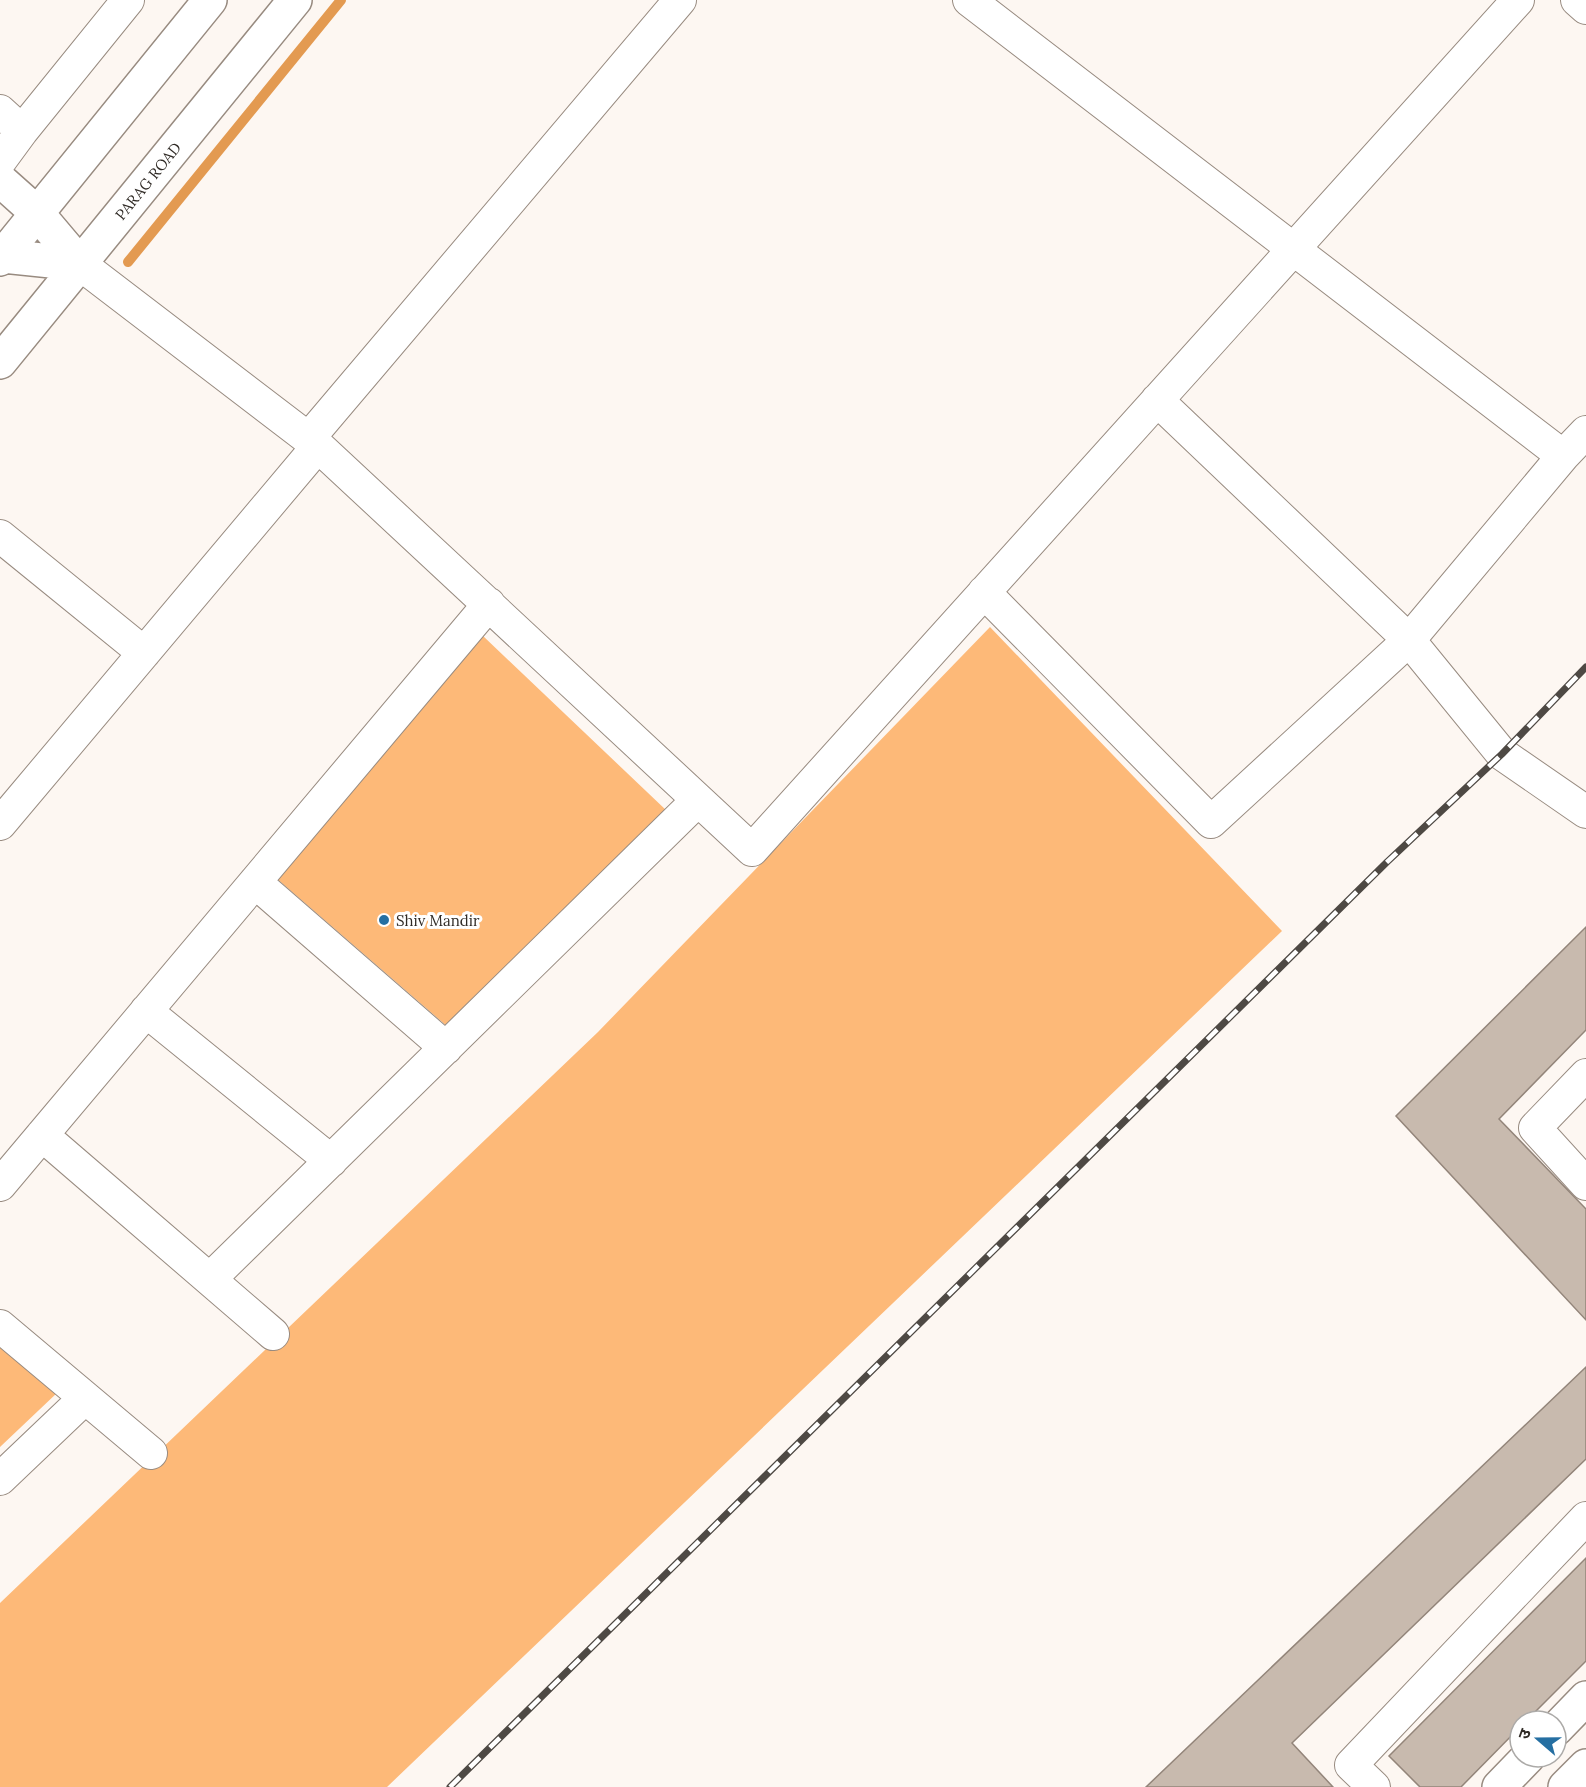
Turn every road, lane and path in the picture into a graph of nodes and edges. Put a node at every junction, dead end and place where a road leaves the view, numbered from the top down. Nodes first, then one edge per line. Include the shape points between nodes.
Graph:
1 (128, 0) edge
2 (210, 0) edge
3 (295, 0) edge
4 (680, 0) edge
5 (969, 0) edge
6 (1518, 0) edge
7 (1577, 0) edge
8 (1586, 8) edge
9 (11, 121) edge
10 (0, 161) edge
11 (0, 180) edge
12 (37, 213) junction
13 (1294, 248) junction
14 (1, 256) edge
15 (80, 264) junction
16 (0, 362) edge
17 (1157, 400) junction
18 (1586, 432) edge
19 (314, 442) junction
20 (1563, 456) junction
21 (0, 536) edge
22 (984, 592) junction
23 (489, 604) junction
24 (1409, 640) junction
25 (144, 653) junction
26 (699, 800) junction
27 (1586, 812) edge
28 (0, 824) edge
29 (255, 882) junction
30 (146, 1011) junction
31 (446, 1048) junction
32 (1586, 1075) edge
33 (42, 1135) junction
34 (331, 1161) junction
35 (1586, 1184) edge
36 (0, 1185) edge
37 (210, 1280) junction
38 (0, 1326) edge
39 (273, 1334) dead end
40 (86, 1398) junction
41 (151, 1454) dead end
42 (0, 1479) edge
43 (1586, 1518) edge
44 (1586, 1698) edge
45 (1568, 1717) edge
46 (1586, 1766) edge
47 (1516, 1769) edge
48 (1374, 1787) edge
49 (1499, 1787) edge
50 (1565, 1787) edge

1 - 9 street
2 - 12 street
3 - 15 street, PARAG ROAD
4 - 19 street
5 - 13 street
6 - 13 street
7 - 8 street
9 - 10 street
11 - 12 street
12 - 14 street
12 - 15 street
13 - 17 street
13 - 20 street
14 - 15 street
15 - 16 street, PARAG ROAD
15 - 19 street
17 - 22 street
17 - 24 street
18 - 20 street
19 - 23 street
19 - 25 street
20 - 24 street
21 - 25 street
22 - 24 street via 1211,822
22 - 26 street via 752,850
23 - 26 street
23 - 29 street
24 - 27 street via 1502,754
25 - 28 street
26 - 31 street
29 - 30 street
29 - 31 street
30 - 33 street
30 - 34 street
31 - 34 street
32 - 35 street via 1535,1128
33 - 36 street
33 - 37 street
34 - 37 street
37 - 39 street
38 - 40 street
40 - 41 street
40 - 42 street
43 - 48 street via 1351,1765
44 - 45 street
46 - 50 street
47 - 49 street

